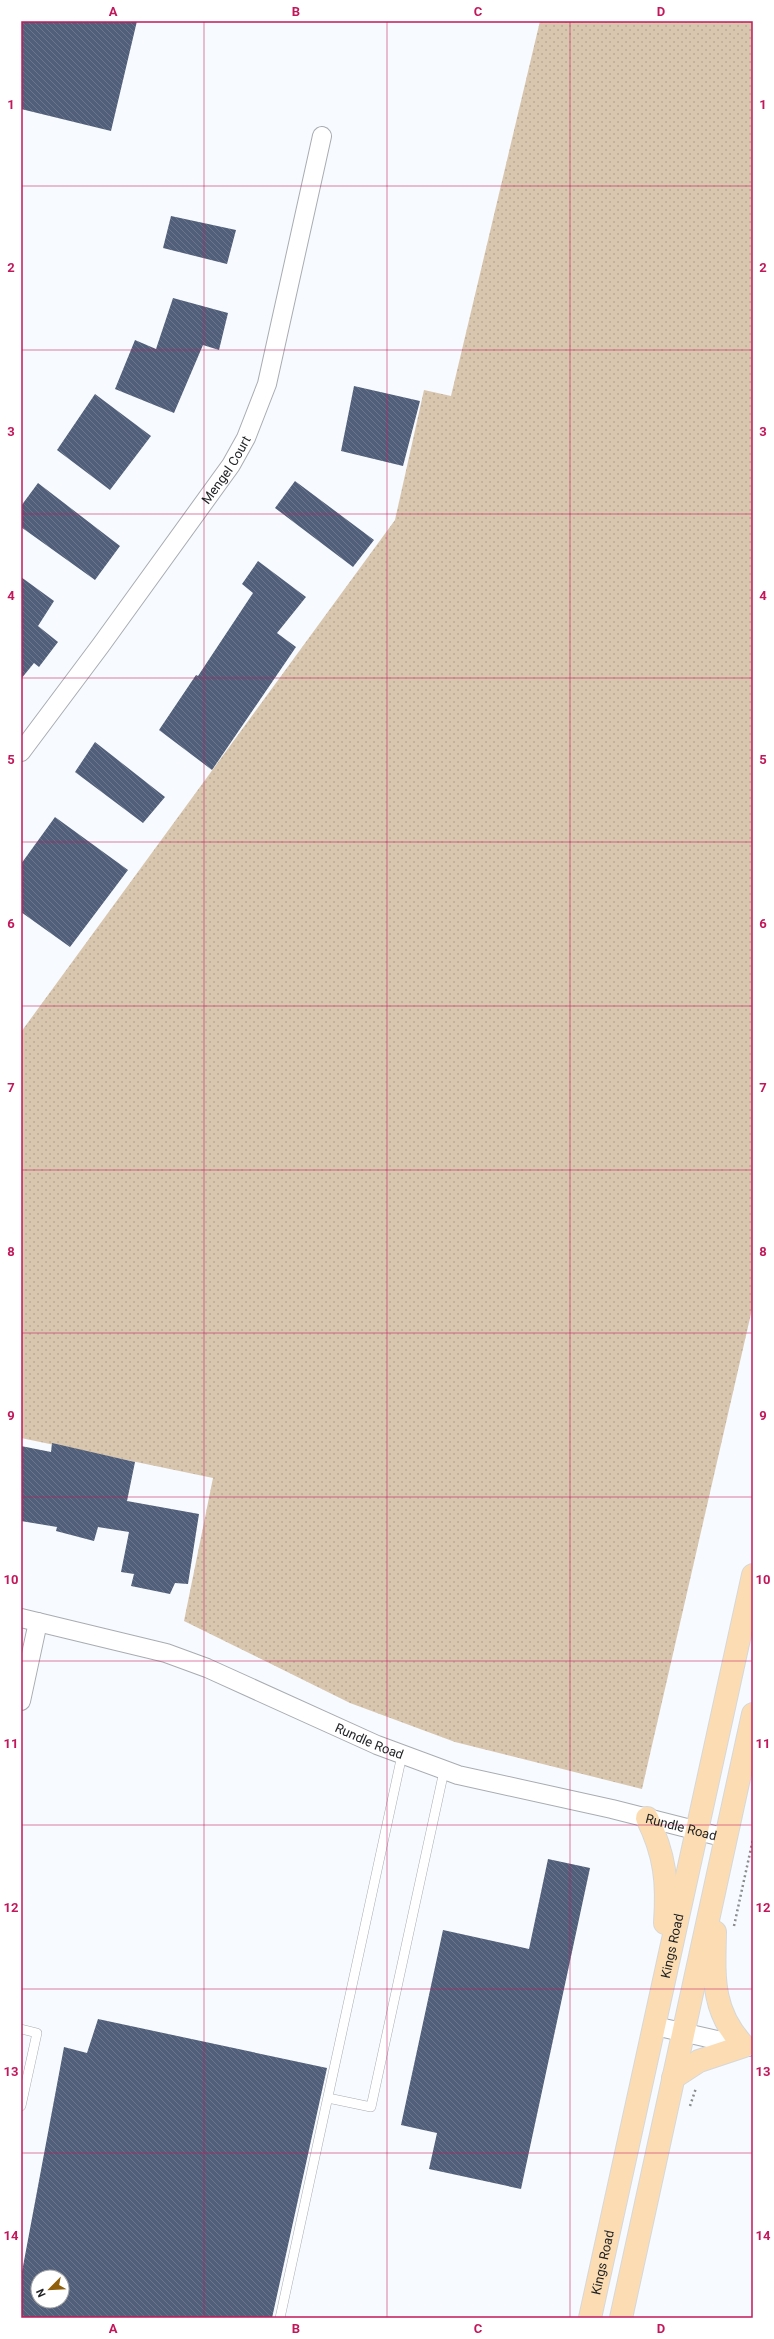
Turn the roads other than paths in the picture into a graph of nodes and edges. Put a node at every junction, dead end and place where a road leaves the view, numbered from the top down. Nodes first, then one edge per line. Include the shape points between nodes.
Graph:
1 (322, 136) dead end
2 (21, 752) edge
3 (753, 1575) edge
4 (21, 1618) edge
5 (38, 1622) junction
6 (21, 1701) edge
7 (753, 1714) edge
8 (402, 1755) junction
9 (444, 1770) junction
10 (647, 1818) junction
11 (696, 1830) junction
12 (726, 1838) junction
13 (715, 1889) junction
14 (661, 1996) junction
15 (655, 2026) junction
16 (21, 2029) edge
17 (683, 2032) junction
18 (748, 2047) edge
19 (673, 2078) junction
20 (328, 2098) junction
21 (21, 2106) edge
22 (280, 2318) edge
23 (590, 2318) edge
24 (621, 2318) edge

1 - 2 street, Mengel Court via 267,384 246,438 231,464
3 - 11 main road, Kings Road
4 - 5 street, Rundle Road
5 - 6 street
5 - 8 street, Rundle Road via 166,1654 207,1668
7 - 12 main road
8 - 9 street, Rundle Road
8 - 20 lane
9 - 10 street, Rundle Road
9 - 20 lane via 371,2107
10 - 11 street, Rundle Road
10 - 14 main road via 658,1844 667,1891
11 - 12 street, Rundle Road
11 - 14 main road, Kings Road
12 - 13 main road
13 - 17 main road
13 - 18 main road via 716,1995 725,2023
14 - 15 main road, Kings Road
15 - 17 street
15 - 23 main road, Kings Road
16 - 21 lane via 37,2033
17 - 18 street
17 - 19 main road
18 - 19 main road via 699,2061
19 - 24 main road
20 - 22 lane

